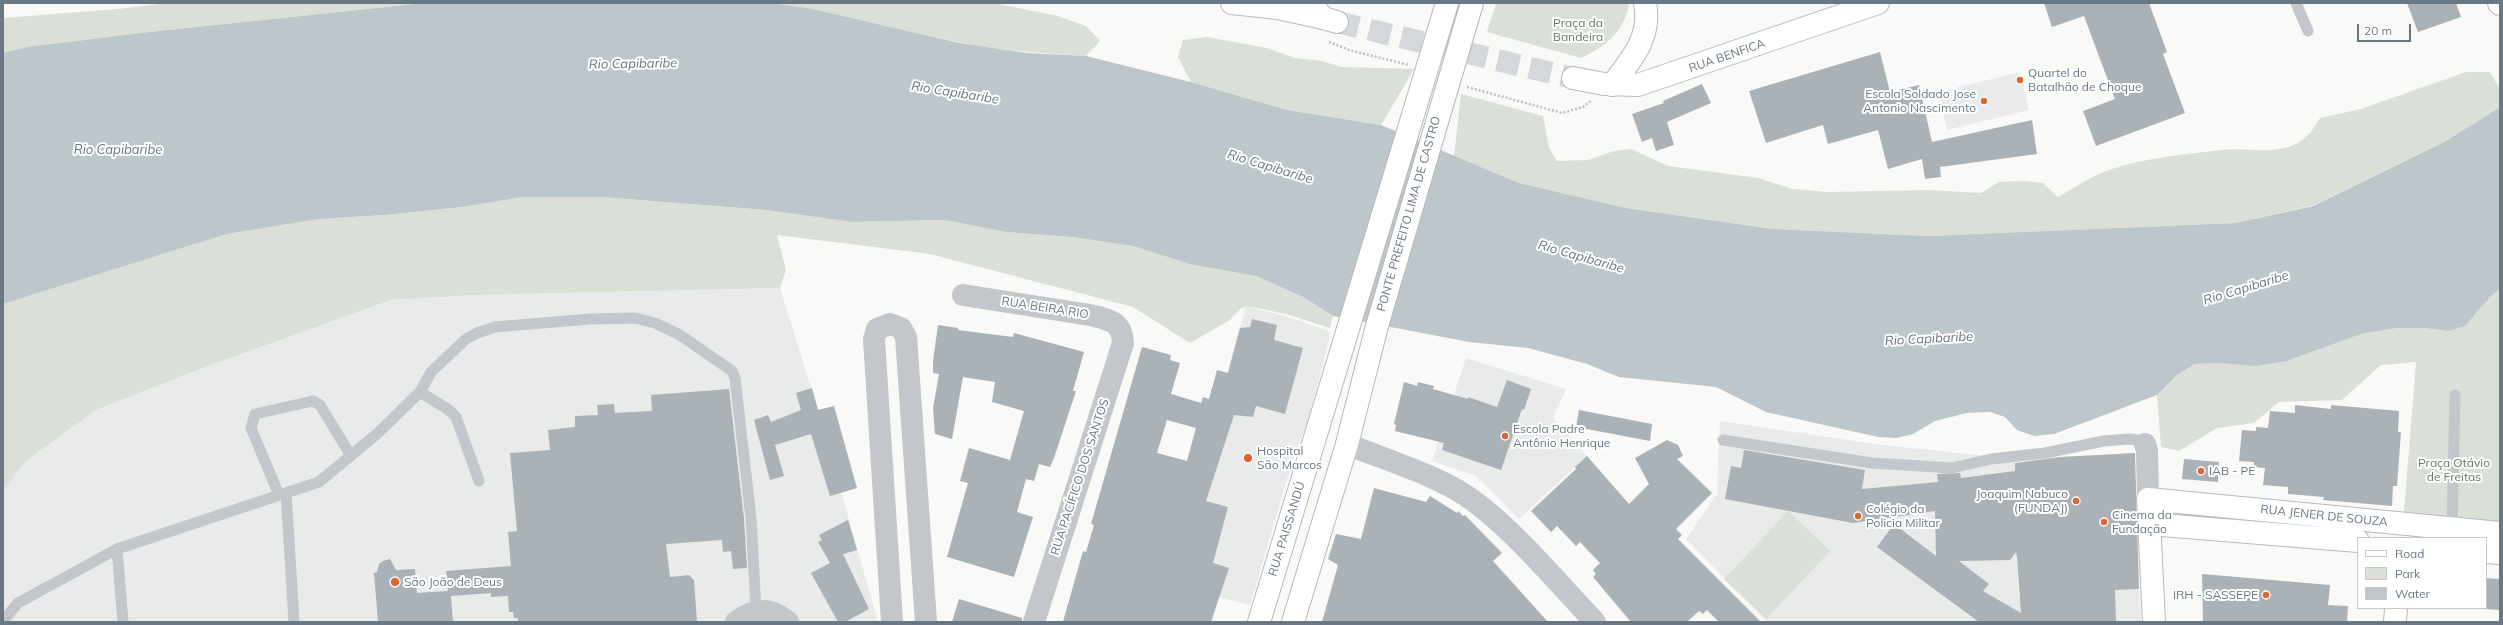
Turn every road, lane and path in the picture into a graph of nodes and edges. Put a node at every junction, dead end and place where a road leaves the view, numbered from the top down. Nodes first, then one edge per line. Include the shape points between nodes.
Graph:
1 (1232, 3) edge
2 (1447, 3) edge
3 (1472, 3) edge
4 (1645, 3) edge
5 (1878, 3) edge
6 (2296, 3) edge
7 (1324, 14) tunnel mouth
8 (2308, 31) dead end
9 (1324, 40) dead end
10 (1426, 70) junction
11 (1573, 78) tunnel mouth
12 (1448, 81) junction
13 (1612, 85) junction
14 (963, 295) dead end
15 (1349, 321) joint
16 (1122, 332) joint
17 (420, 392) junction
18 (2455, 395) dead end
19 (1723, 440) dead end
20 (1347, 444) junction
21 (2145, 444) joint
22 (351, 456) junction
23 (479, 481) dead end
24 (283, 494) junction
25 (2148, 499) junction
26 (2150, 524) junction
27 (2452, 529) junction
28 (2500, 532) edge
29 (2357, 541) edge
30 (116, 549) junction
31 (2487, 552) edge
32 (2500, 553) edge
33 (2396, 609) edge
34 (756, 611) junction
35 (3, 621) edge
36 (123, 622) edge
37 (294, 622) edge
38 (736, 622) edge
39 (788, 622) edge
40 (892, 622) edge
41 (926, 622) edge
42 (1034, 622) edge
43 (1259, 622) edge
44 (1294, 622) edge
45 (1595, 622) edge
46 (2154, 622) edge
47 (2395, 622) edge

1 - 7 main road
2 - 10 main road, PONTE PREFEITO LIMA DE CASTRO
3 - 12 main road, PONTE PREFEITO LIMA DE CASTRO
4 - 13 main road via 1646,26 1643,42
5 - 13 main road, RUA BENFICA via 1638,85
6 - 8 lane
9 - 10 path via 1349,50
10 - 15 main road, PONTE PREFEITO LIMA DE CASTRO
11 - 13 main road, RUA BENFICA
12 - 13 path via 1562,113 1583,107
12 - 20 main road, PONTE PREFEITO LIMA DE CASTRO via 1377,326
14 - 16 street, RUA BEIRA RIO via 1090,315 1109,320 1118,325
15 - 43 main road, RUA PAISSANDÚ
16 - 42 street, RUA PACÍFICO DOS SANTOS via 1122,343
17 - 22 lane
17 - 23 lane via 450,410 456,417
17 - 34 lane via 430,372 466,339 495,327 635,318 655,323 680,336 732,372 735,378 751,518
18 - 27 lane
19 - 21 lane via 1872,463 1952,468 1991,458 2045,453 2104,441 2129,439
20 - 44 main road
20 - 45 street via 1464,494 1500,524
21 - 25 street
22 - 24 lane via 319,482
22 - 24 lane via 320,405 313,401 255,414 251,428
24 - 30 lane
24 - 37 lane
25 - 26 main road
25 - 27 main road, RUA JENER DE SOUZA
26 - 29 main road, RUA JENER DE SOUZA
26 - 46 main road
27 - 28 main road, RUA JENER DE SOUZA
30 - 35 lane via 18,604
30 - 36 lane
31 - 32 main road
33 - 47 main road
34 - 38 street
34 - 39 street via 780,615
40 - 41 street via 874,339 877,329 890,324 900,328 906,337

